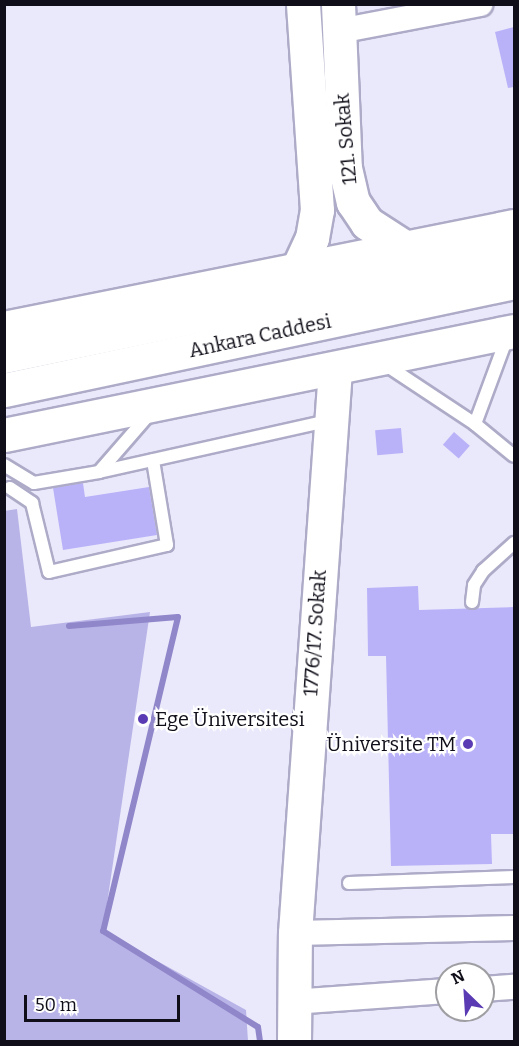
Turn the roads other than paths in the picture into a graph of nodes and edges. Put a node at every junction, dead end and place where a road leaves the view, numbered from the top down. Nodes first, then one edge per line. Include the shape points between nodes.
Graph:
1 (303, 4) edge
2 (480, 4) edge
3 (432, 8) edge
4 (338, 18) edge
5 (514, 226) edge
6 (406, 248) junction
7 (514, 250) edge
8 (298, 268) junction
9 (514, 282) edge
10 (4, 328) edge
11 (512, 332) edge
12 (4, 356) edge
13 (380, 361) junction
14 (335, 369) junction
15 (4, 390) edge
16 (158, 405) junction
17 (328, 421) junction
18 (475, 424) junction
19 (4, 435) edge
20 (514, 456) edge
21 (153, 460) junction
22 (4, 465) edge
23 (99, 472) junction
24 (34, 483) junction
25 (7, 489) edge
26 (514, 543) edge
27 (472, 602) dead end
28 (514, 877) edge
29 (349, 883) dead end
30 (514, 928) edge
31 (295, 933) junction
32 (514, 988) edge
33 (495, 989) edge
34 (435, 992) edge
35 (292, 1002) junction
36 (294, 1041) edge

1 - 8 main road, 121. Sokak via 317,210 312,238
2 - 3 street
3 - 4 street
4 - 6 main road, 121. Sokak via 345,168 353,202 367,223
5 - 6 main road
6 - 8 main road
7 - 12 main road, Ankara Caddesi
8 - 10 main road
9 - 15 main road, Ankara Caddesi
11 - 13 main road
11 - 18 lane
13 - 14 main road
13 - 18 lane
14 - 16 main road
14 - 17 main road, 1776/17. Sokak
16 - 19 main road
16 - 23 lane
17 - 21 lane
17 - 31 main road, 1776/17. Sokak
18 - 20 lane
21 - 23 lane
21 - 25 lane via 167,545 49,572 32,503
22 - 24 lane
23 - 24 lane
24 - 25 lane
26 - 27 lane via 483,571 474,585
28 - 29 lane
30 - 31 street
31 - 35 main road, 1776/17. Sokak
32 - 33 street
34 - 35 street
35 - 36 main road, 1776/17. Sokak

